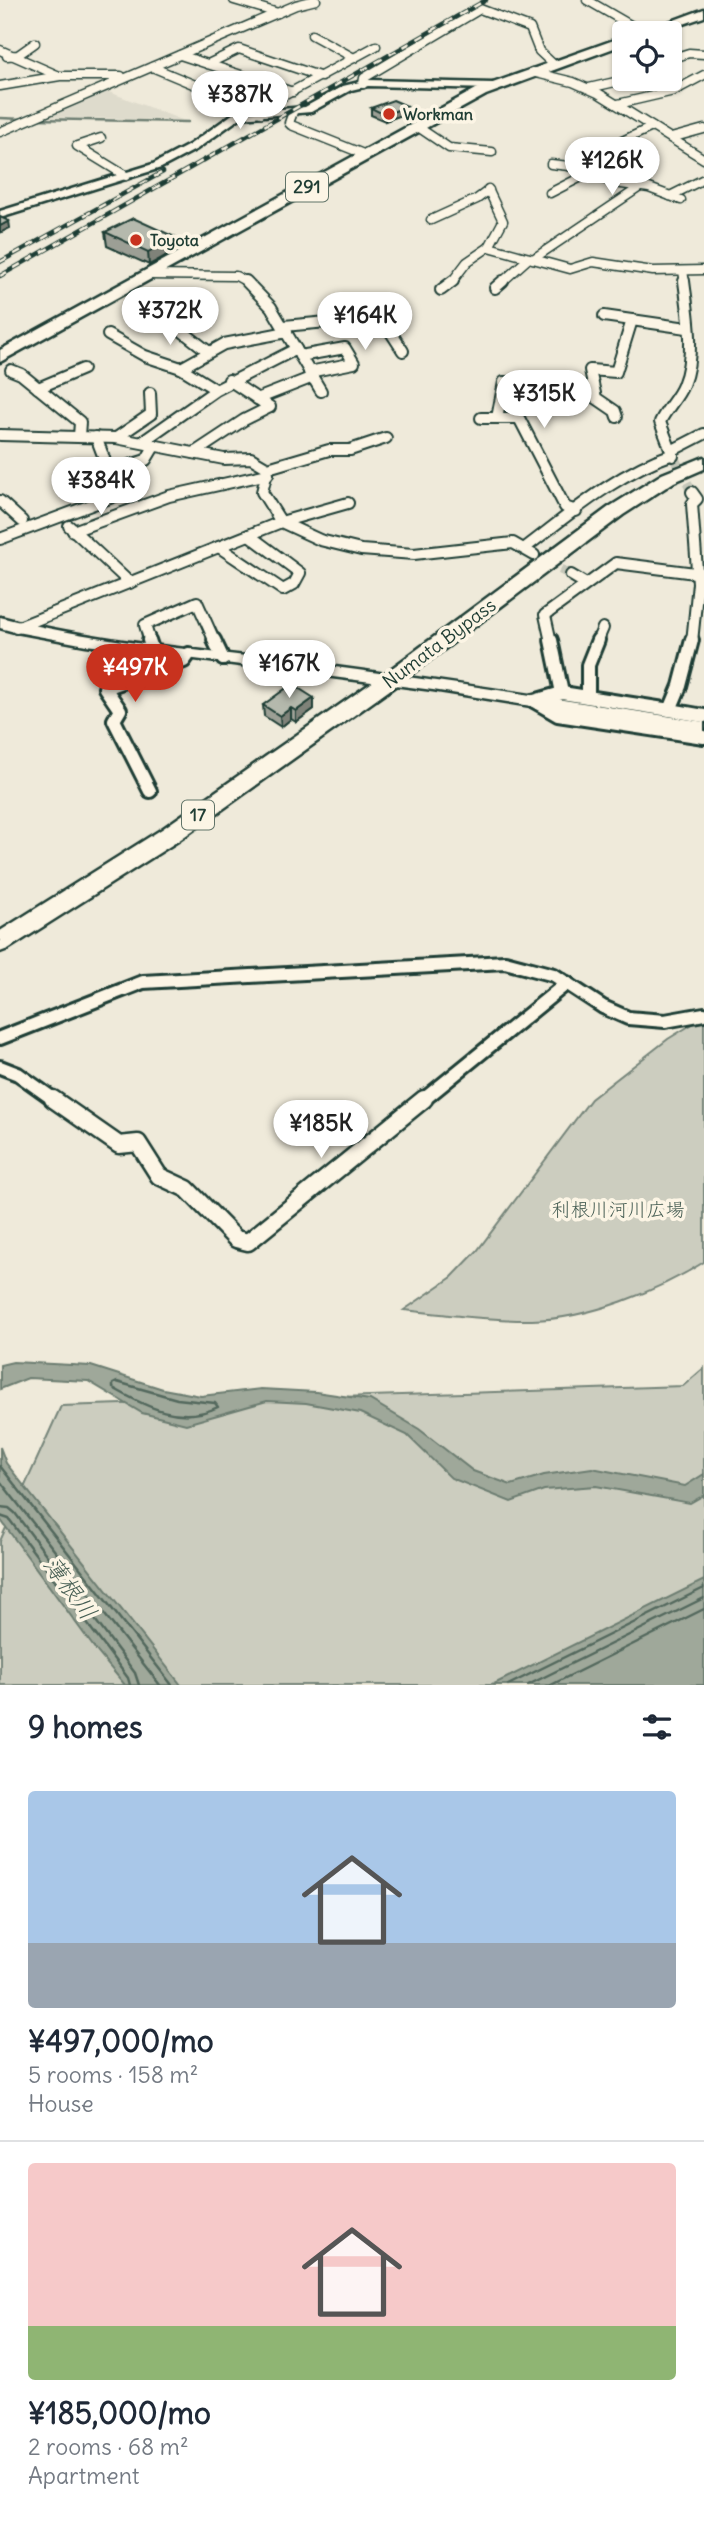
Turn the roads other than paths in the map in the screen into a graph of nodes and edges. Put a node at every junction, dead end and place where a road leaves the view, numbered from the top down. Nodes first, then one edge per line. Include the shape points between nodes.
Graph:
1 (234, 0) edge
2 (316, 0) edge
3 (587, 0) edge
4 (278, 13) junction
5 (704, 13) edge
6 (624, 21) edge
7 (680, 21) edge
8 (312, 35) dead end
9 (35, 43) dead end
10 (612, 45) edge
11 (376, 46) dead end
12 (0, 53) edge
13 (704, 54) edge
14 (180, 55) junction
15 (11, 56) junction
16 (682, 56) edge
17 (354, 58) junction
18 (208, 64) junction
19 (554, 65) junction
20 (152, 67) junction
21 (532, 72) junction
22 (134, 74) junction
23 (704, 75) edge
24 (60, 76) junction
25 (322, 77) junction
26 (612, 83) edge
27 (363, 84) junction
28 (0, 86) edge
29 (493, 86) junction
30 (589, 88) junction
31 (293, 92) junction
32 (618, 104) junction
33 (263, 109) junction
34 (293, 112) junction
35 (418, 127) junction
36 (652, 127) junction
37 (704, 129) edge
38 (0, 132) edge
39 (102, 138) dead end
40 (671, 138) junction
41 (492, 152) dead end
42 (366, 155) junction
43 (704, 159) edge
44 (551, 164) dead end
45 (569, 166) junction
46 (589, 173) junction
47 (126, 176) junction
48 (704, 179) edge
49 (640, 187) junction
50 (551, 192) dead end
51 (670, 196) junction
52 (681, 200) dead end
53 (0, 215) edge
54 (431, 220) dead end
55 (489, 247) junction
56 (531, 258) junction
57 (704, 270) edge
58 (683, 271) junction
59 (149, 275) junction
60 (495, 288) dead end
61 (441, 290) dead end
62 (160, 314) dead end
63 (604, 316) dead end
64 (632, 320) junction
65 (687, 328) junction
66 (286, 330) junction
67 (108, 335) dead end
68 (402, 351) dead end
69 (209, 352) junction
70 (298, 352) junction
71 (0, 357) edge
72 (181, 368) junction
73 (83, 369) dead end
74 (11, 370) dead end
75 (311, 374) junction
76 (229, 380) junction
77 (538, 385) dead end
78 (38, 388) junction
79 (215, 389) junction
80 (321, 391) dead end
81 (150, 393) dead end
82 (257, 399) junction
83 (617, 417) dead end
84 (481, 418) dead end
85 (497, 418) junction
86 (704, 434) edge
87 (0, 435) edge
88 (79, 436) junction
89 (96, 437) junction
90 (116, 438) junction
91 (386, 438) dead end
92 (142, 442) junction
93 (155, 445) junction
94 (194, 453) junction
95 (673, 453) junction
96 (704, 462) edge
97 (268, 471) junction
98 (108, 472) junction
99 (698, 496) tunnel mouth
100 (0, 501) edge
101 (348, 503) dead end
102 (576, 511) junction
103 (62, 516) junction
104 (22, 521) dead end
105 (281, 522) junction
106 (73, 531) junction
107 (248, 535) junction
108 (0, 539) edge
109 (219, 547) junction
110 (703, 574) edge
111 (571, 575) tunnel mouth
112 (130, 583) junction
113 (586, 584) junction
114 (0, 622) edge
115 (16, 628) junction
116 (603, 628) dead end
117 (152, 649) junction
118 (189, 654) junction
119 (223, 659) junction
120 (391, 679) junction
121 (562, 693) junction
122 (588, 697) junction
123 (534, 701) junction
124 (670, 710) junction
125 (704, 716) edge
126 (704, 728) edge
127 (704, 737) edge
128 (150, 791) dead end
129 (0, 943) edge
130 (567, 982) junction
131 (704, 1014) edge
132 (0, 1038) edge
133 (0, 1067) edge

1 - 4 street
2 - 4 street
3 - 6 street
4 - 14 street
5 - 7 highway
8 - 17 street
9 - 15 street
10 - 19 highway, 291
11 - 17 street
12 - 15 street
13 - 16 street
14 - 18 street
14 - 20 street
15 - 24 street
17 - 25 street
18 - 25 street via 239,49
18 - 31 street
19 - 21 highway, 291
19 - 27 street via 539,51 530,28 480,9 381,65 363,78
20 - 22 street
20 - 33 street
21 - 29 highway, 291
21 - 30 street
22 - 24 street
22 - 38 street
23 - 32 street via 674,91
24 - 28 street
25 - 31 street
26 - 30 street
27 - 29 street
27 - 34 street
29 - 35 highway, 291
30 - 32 street
31 - 33 street
32 - 36 street
33 - 34 street
33 - 47 street via 231,118 193,147
34 - 42 street via 291,125
35 - 41 street via 449,148
35 - 42 highway, 291
36 - 40 street
36 - 45 street
37 - 40 street
39 - 47 street via 77,146
40 - 43 street
42 - 59 highway, 291
44 - 45 street
45 - 46 street
46 - 49 street
46 - 50 street
47 - 53 street
48 - 51 street
49 - 51 street
49 - 56 street
51 - 52 street
54 - 55 street via 488,190 503,222
55 - 56 street
55 - 61 street via 467,262
56 - 58 street via 570,269 593,262
56 - 60 street
57 - 58 street
58 - 65 street
59 - 66 street via 242,277 274,310
59 - 71 highway, 291
62 - 69 street
63 - 64 street
64 - 65 street
64 - 83 street via 616,372 590,370 596,398
65 - 95 street via 683,385 660,422
66 - 68 street via 379,314
66 - 69 street
66 - 70 street
67 - 72 street via 145,356
69 - 72 street
70 - 75 street
70 - 75 street via 345,348 354,363
70 - 76 street
72 - 79 street
73 - 78 street
74 - 78 street
75 - 80 street
75 - 82 street
76 - 79 street
76 - 82 street
77 - 85 street via 504,382
78 - 88 street via 80,422
79 - 92 street
81 - 90 street via 150,414
82 - 94 street via 270,407
84 - 85 street
85 - 102 street via 519,418 565,507
86 - 95 street
87 - 88 street
88 - 89 street
89 - 90 street
89 - 98 street
90 - 92 street
91 - 97 street via 349,450 329,450
92 - 93 street
93 - 94 street
93 - 98 street via 146,460
94 - 97 street via 251,458
95 - 102 street via 655,458
96 - 120 highway, Numata Bypass / 17 via 668,478 616,511
97 - 105 street via 262,492
97 - 106 street via 169,496
98 - 103 street via 118,495
99 - 110 street via 692,504
100 - 104 street
101 - 105 street
102 - 105 street via 529,551 513,543 414,554 361,550 320,540
103 - 106 street
103 - 108 street
105 - 107 street
106 - 112 street
107 - 109 street
107 - 109 street via 300,573 294,584 283,590
109 - 112 street
110 - 113 street via 616,563
110 - 124 street via 687,674
111 - 113 street
112 - 115 street
113 - 121 street via 545,615
114 - 115 street
115 - 117 street
116 - 122 street via 588,665
117 - 118 street
117 - 119 street via 145,625 197,602
118 - 119 street
118 - 128 street via 184,661 105,688 120,709 114,720
119 - 120 street
120 - 123 street
120 - 129 highway, Numata Bypass / 17 via 170,835
121 - 122 street
121 - 123 street
122 - 124 street
123 - 126 street
123 - 127 street via 558,715
124 - 125 street
130 - 131 street via 628,1018 664,1021
130 - 132 street via 505,962 143,982
130 - 133 street via 248,1242 236,1239 187,1189 159,1176 138,1143 119,1145 18,1074

